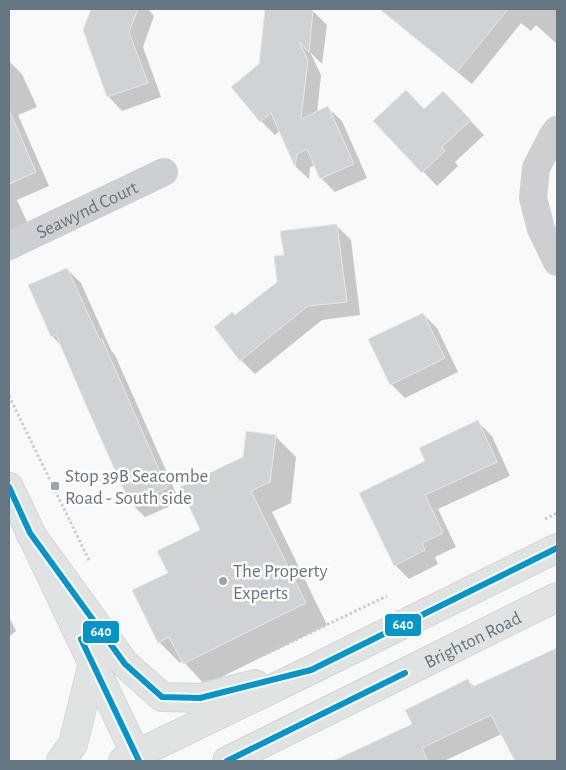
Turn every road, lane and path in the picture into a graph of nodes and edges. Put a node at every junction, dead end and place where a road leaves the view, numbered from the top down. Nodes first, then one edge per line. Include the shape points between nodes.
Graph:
1 (557, 130) edge
2 (164, 172) dead end
3 (9, 246) edge
4 (557, 262) edge
5 (9, 396) edge
6 (9, 487) edge
7 (557, 513) edge
8 (540, 521) dead end
9 (30, 533) junction
10 (557, 548) edge
11 (91, 564) dead end
12 (394, 593) dead end
13 (557, 598) edge
14 (260, 657) dead end
15 (93, 664) junction
16 (311, 670) junction
17 (132, 759) edge
18 (61, 761) edge
19 (227, 761) edge

1 - 4 street via 536,168 533,198 541,229
2 - 3 street, Seawynd Court
5 - 11 path
6 - 9 main road
7 - 8 path
9 - 15 main road
9 - 16 main road via 125,664 162,696 200,698
10 - 16 main road
12 - 14 path
13 - 19 main road, Brighton Road
15 - 17 main road
15 - 18 main road via 73,744
16 - 17 main road

